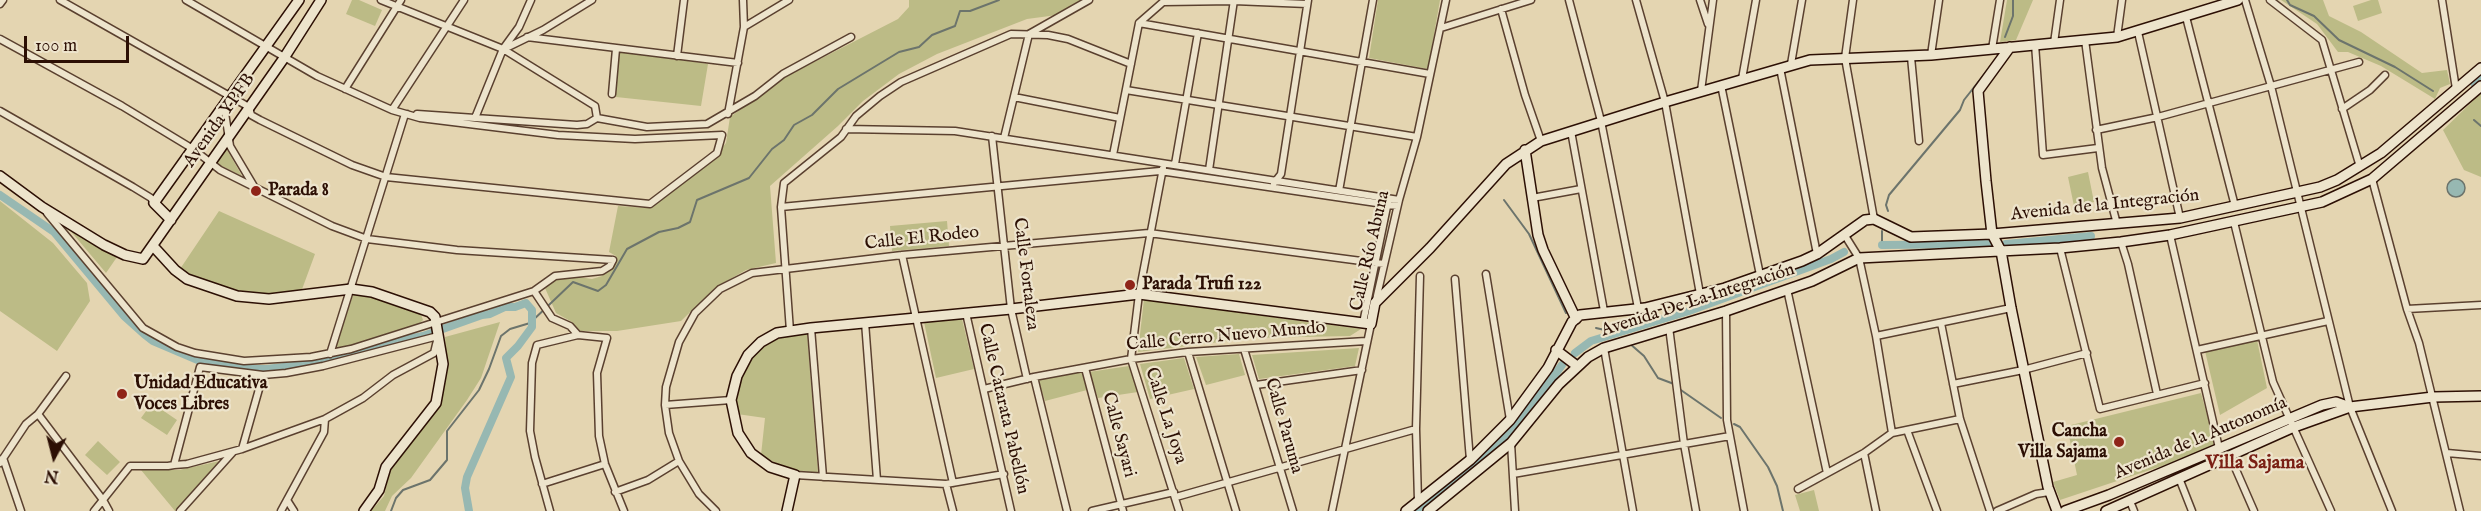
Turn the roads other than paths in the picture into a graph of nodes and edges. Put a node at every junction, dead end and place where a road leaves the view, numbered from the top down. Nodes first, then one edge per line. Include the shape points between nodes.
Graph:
1 (3, 0) edge
2 (60, 0) edge
3 (186, 0) edge
4 (299, 0) edge
5 (321, 0) edge
6 (381, 0) edge
7 (464, 0) edge
8 (531, 0) edge
9 (592, 0) edge
10 (684, 0) edge
11 (743, 0) edge
12 (789, 0) edge
13 (1089, 0) edge
14 (1373, 0) edge
15 (1446, 0) edge
16 (1531, 0) edge
17 (1569, 0) edge
18 (1636, 0) edge
19 (1700, 0) edge
20 (1713, 0) edge
21 (1756, 0) edge
22 (1802, 0) edge
23 (1853, 0) edge
24 (1939, 0) edge
25 (2000, 0) edge
26 (2060, 0) edge
27 (2122, 0) edge
28 (2238, 0) edge
29 (2245, 0) edge
30 (2270, 0) edge
31 (2442, 0) edge
32 (1234, 1) edge
33 (1307, 2) edge
34 (399, 3) edge
35 (0, 4) edge
36 (1501, 9) junction
37 (2186, 17) junction
38 (1139, 23) junction
39 (447, 26) junction
40 (744, 27) junction
41 (1709, 27) junction
42 (1441, 28) junction
43 (2138, 32) junction
44 (1198, 33) junction
45 (1029, 34) junction
46 (527, 37) junction
47 (851, 37) dead end
48 (2117, 37) junction
49 (1228, 38) junction
50 (0, 39) edge
51 (2085, 40) junction
52 (2054, 43) junction
53 (2035, 44) junction
54 (267, 47) junction
55 (2010, 47) junction
56 (504, 49) junction
57 (616, 49) junction
58 (1992, 49) junction
59 (1300, 51) junction
60 (1931, 56) junction
61 (677, 57) junction
62 (1911, 57) junction
63 (284, 58) junction
64 (1845, 58) junction
65 (1362, 62) junction
66 (2359, 62) dead end
67 (738, 63) junction
68 (1131, 64) junction
69 (1791, 64) junction
70 (1780, 68) junction
71 (2481, 68) edge
72 (2331, 70) junction
73 (1430, 74) junction
74 (2385, 75) dead end
75 (1742, 79) junction
76 (1721, 85) junction
77 (2271, 86) junction
78 (2481, 86) edge
79 (345, 89) junction
80 (2456, 89) junction
81 (1126, 90) junction
82 (1701, 91) junction
83 (612, 94) dead end
84 (230, 96) junction
85 (1014, 97) junction
86 (2446, 98) junction
87 (1186, 100) junction
88 (1665, 102) junction
89 (2207, 104) junction
90 (224, 106) junction
91 (1218, 106) junction
92 (249, 107) junction
93 (2457, 107) junction
94 (2342, 109) junction
95 (392, 110) junction
96 (0, 111) edge
97 (405, 114) junction
98 (728, 114) junction
99 (1288, 117) junction
100 (2158, 117) junction
101 (475, 118) junction
102 (597, 118) junction
103 (1120, 118) junction
104 (1601, 121) junction
105 (1349, 126) junction
106 (846, 129) junction
107 (2096, 130) junction
108 (1571, 131) junction
109 (992, 136) junction
110 (229, 137) junction
111 (1417, 137) junction
112 (1004, 138) junction
113 (1541, 141) junction
114 (1919, 141) dead end
115 (2098, 148) junction
116 (193, 149) junction
117 (1525, 150) junction
118 (1113, 155) junction
119 (211, 163) junction
120 (1166, 163) junction
121 (1175, 164) junction
122 (2360, 168) junction
123 (1209, 170) junction
124 (1160, 171) junction
125 (0, 176) edge
126 (386, 177) junction
127 (2372, 179) junction
128 (1276, 181) junction
129 (999, 187) junction
130 (1269, 188) junction
131 (1581, 189) junction
132 (256, 190) junction
133 (1339, 191) junction
134 (2297, 192) junction
135 (1532, 198) junction
136 (1388, 202) junction
137 (154, 203) junction
138 (1398, 203) junction
139 (2235, 206) junction
140 (42, 207) junction
141 (781, 207) junction
142 (2300, 207) junction
143 (2180, 218) junction
144 (1874, 219) junction
145 (171, 220) junction
146 (2234, 222) junction
147 (2117, 224) junction
148 (1149, 233) junction
149 (1844, 234) junction
150 (1992, 234) junction
151 (2170, 235) junction
152 (367, 239) junction
153 (2121, 242) junction
154 (153, 246) junction
155 (1004, 246) junction
156 (2060, 248) junction
157 (2001, 251) junction
158 (1817, 254) junction
159 (902, 255) junction
160 (1859, 258) junction
161 (1376, 263) junction
162 (1384, 264) junction
163 (786, 268) junction
164 (1486, 274) dead end
165 (1760, 275) junction
166 (1420, 276) dead end
167 (1455, 279) dead end
168 (351, 289) junction
169 (1787, 289) junction
170 (534, 291) junction
171 (1139, 294) junction
172 (1700, 294) junction
173 (1375, 303) junction
174 (2481, 305) edge
175 (1638, 308) junction
176 (2011, 308) junction
177 (1011, 309) junction
178 (2407, 309) junction
179 (1604, 311) junction
180 (1726, 311) junction
181 (966, 314) junction
182 (1576, 318) junction
183 (917, 319) junction
184 (2328, 321) junction
185 (865, 322) junction
186 (1941, 323) junction
187 (1367, 324) junction
188 (1669, 327) junction
189 (811, 328) junction
190 (438, 329) junction
191 (790, 331) junction
192 (578, 335) junction
193 (1876, 336) junction
194 (2262, 336) junction
195 (1366, 341) junction
196 (1604, 348) junction
197 (1244, 349) junction
198 (1556, 350) junction
199 (2197, 350) junction
200 (1188, 352) junction
201 (2087, 353) junction
202 (330, 354) junction
203 (1131, 359) junction
204 (1577, 366) junction
205 (1085, 368) junction
206 (1362, 370) junction
207 (2023, 370) junction
208 (263, 375) junction
209 (66, 376) dead end
210 (1034, 377) junction
211 (1027, 379) junction
212 (2205, 383) junction
213 (1953, 384) junction
214 (1256, 385) junction
215 (984, 389) junction
216 (2157, 394) junction
217 (2481, 396) edge
218 (2433, 397) junction
219 (731, 400) junction
220 (665, 405) junction
221 (2350, 407) junction
222 (38, 414) junction
223 (325, 419) junction
224 (1960, 419) junction
225 (1510, 420) junction
226 (2292, 423) junction
227 (1416, 429) junction
228 (1907, 430) junction
229 (1892, 433) junction
230 (1731, 436) junction
231 (1511, 443) junction
232 (1684, 444) junction
233 (2219, 448) junction
234 (242, 449) junction
235 (1344, 449) junction
236 (233, 452) junction
237 (1622, 453) junction
238 (1864, 453) junction
239 (2447, 453) junction
240 (2230, 456) junction
241 (2481, 456) edge
242 (2, 460) edge
243 (1470, 460) junction
244 (679, 461) junction
245 (605, 464) junction
246 (174, 465) junction
247 (1279, 468) junction
248 (1827, 473) junction
249 (1004, 474) junction
250 (1513, 474) junction
251 (795, 475) junction
252 (823, 477) junction
253 (2179, 478) junction
254 (877, 480) junction
255 (1228, 483) junction
256 (542, 484) junction
257 (950, 484) junction
258 (1798, 489) dead end
259 (615, 492) junction
260 (2049, 492) junction
261 (1175, 494) junction
262 (103, 500) junction
263 (287, 500) junction
264 (1418, 501) junction
265 (2130, 501) junction
266 (1122, 508) edge
267 (21, 511) edge
268 (94, 511) edge
269 (110, 511) edge
270 (180, 511) edge
271 (281, 511) edge
272 (294, 511) edge
273 (364, 511) edge
274 (550, 511) edge
275 (624, 511) edge
276 (716, 511) edge
277 (787, 511) edge
278 (953, 511) edge
279 (1011, 511) edge
280 (1066, 511) edge
281 (1092, 511) edge
282 (1179, 511) edge
283 (1236, 511) edge
284 (1293, 511) edge
285 (1332, 511) edge
286 (1406, 511) edge
287 (1428, 511) edge
288 (1515, 511) edge
289 (1633, 511) edge
290 (1696, 511) edge
291 (1744, 511) edge
292 (1875, 511) edge
293 (1937, 511) edge
294 (1990, 511) edge
295 (1997, 511) edge
296 (2057, 511) edge
297 (2065, 511) edge
298 (2106, 511) edge
299 (2134, 511) edge
300 (2192, 511) edge
301 (2254, 511) edge
302 (2331, 511) edge
303 (2392, 511) edge
304 (2460, 511) edge

1 - 35 street
2 - 84 street
3 - 54 street
4 - 54 street, Avenida YPFB
5 - 63 street, Avenida YPFB
6 - 34 street
7 - 39 street
8 - 56 street
9 - 46 street
10 - 61 street
11 - 40 street
12 - 40 street
13 - 45 street
14 - 65 street
15 - 42 street, Calle Río Abuna
16 - 36 street
17 - 104 street
18 - 88 street
19 - 41 street
20 - 41 street
21 - 75 street
22 - 69 street
23 - 64 street
24 - 60 street
25 - 58 street
26 - 52 street
27 - 48 street
28 - 37 street
29 - 77 street
30 - 72 street via 2322,40
31 - 80 street
32 - 33 street
32 - 38 street via 1162,2
32 - 49 street
33 - 59 street
34 - 39 street
34 - 79 street
36 - 42 street
36 - 113 street
37 - 43 street
37 - 89 street
38 - 44 street
38 - 68 street
39 - 56 street
39 - 95 street
40 - 67 street
41 - 82 street
42 - 73 street, Calle Río Abuna
43 - 48 street
43 - 100 street
44 - 49 street
44 - 87 street
45 - 68 street via 1081,43
45 - 85 street
45 - 106 street via 1011,34 901,82 856,116
46 - 56 street
46 - 57 street
47 - 98 street via 783,74
48 - 51 street
49 - 59 street
49 - 91 street
50 - 116 street
51 - 52 street
51 - 107 street
52 - 53 street
53 - 55 street
53 - 115 street via 2043,155
54 - 63 street
54 - 84 street, Avenida YPFB
55 - 58 street
55 - 150 street via 1978,91
56 - 101 street
56 - 102 street via 595,106
57 - 61 street
57 - 83 street
58 - 60 street
59 - 65 street
59 - 99 street
60 - 62 street
61 - 67 street
62 - 64 street
62 - 114 street
63 - 79 street
63 - 92 street, Avenida YPFB
64 - 69 street
64 - 144 street
65 - 73 street
65 - 105 street
66 - 72 street
67 - 98 street
68 - 81 street
69 - 70 street
70 - 75 street
70 - 158 street
71 - 80 street, Avenida de la Integración
72 - 77 street
72 - 94 street
73 - 111 street, Calle Río Abuna
74 - 94 street
75 - 76 street
76 - 82 street
76 - 165 street
77 - 89 street
77 - 134 street
78 - 93 street, Avenida de la Integración
79 - 95 street
80 - 86 street, Avenida de la Integración
81 - 87 street
81 - 103 street
82 - 88 street
84 - 90 street, Avenida YPFB
84 - 92 street
85 - 103 street
85 - 112 street
86 - 93 street
86 - 122 street, Avenida de la Integración
87 - 91 street
87 - 121 street
88 - 104 street
88 - 172 street
89 - 100 street
89 - 139 street
90 - 110 street
90 - 116 street, Avenida YPFB
91 - 99 street
91 - 123 street
92 - 110 street, Avenida YPFB
92 - 126 street via 251,115 260,120 352,165
93 - 127 street, Avenida de la Integración
94 - 122 street
95 - 97 street
96 - 137 street
97 - 101 street
97 - 126 street
97 - 126 street via 558,135 635,139 722,135 717,153 650,204
98 - 102 street via 707,124 647,127
99 - 105 street
99 - 128 street via 1281,174
100 - 107 street
100 - 143 street
101 - 102 street via 577,125
103 - 118 street
104 - 108 street
104 - 175 street
105 - 111 street
105 - 133 street
106 - 109 street via 955,131
106 - 141 street via 783,183
107 - 115 street
108 - 113 street
108 - 131 street
109 - 112 street
109 - 129 street, Calle Fortaleza
110 - 119 street, Avenida YPFB
110 - 132 street via 230,146
111 - 138 street, Calle Río Abuna
112 - 118 street
113 - 117 street
115 - 147 street
116 - 119 street
116 - 137 street, Avenida YPFB
117 - 135 street
117 - 173 street via 1498,172
118 - 120 street
119 - 132 street
119 - 145 street, Avenida YPFB
120 - 121 street
120 - 124 street
121 - 123 street
122 - 134 street, Avenida de la Integración via 2337,180
123 - 128 street
124 - 129 street
124 - 130 street
124 - 148 street, Calle La Joya
125 - 140 street
126 - 152 street
127 - 142 street, Avenida de la Integración via 2340,196
127 - 178 street
128 - 130 street
128 - 133 street
129 - 141 street
129 - 155 street, Calle Fortaleza
130 - 136 street
131 - 135 street
131 - 179 street
132 - 152 street
133 - 136 street
134 - 139 street, Avenida de la Integración
134 - 142 street
135 - 182 street via 1543,250
136 - 138 street
136 - 161 street
137 - 145 street
138 - 162 street, Calle Río Abuna
139 - 143 street, Avenida de la Integración
140 - 154 street, Avenida YPFB via 125,255 143,259
140 - 202 street via 143,328 154,336 195,353 244,361
141 - 163 street
142 - 146 street, Avenida de la Integración
142 - 184 street
143 - 147 street, Avenida de la Integración
144 - 149 street, Avenida De La Integración via 1865,220
144 - 150 street, Avenida de la Integración via 1911,237
145 - 154 street, Avenida YPFB
146 - 151 street, Avenida de la Integración
146 - 194 street
147 - 150 street, Avenida de la Integración
148 - 155 street, Calle El Rodeo
148 - 161 street, Calle El Rodeo
148 - 171 street, Calle La Joya
149 - 158 street, Avenida De La Integración
149 - 160 street
150 - 157 street
151 - 153 street, Avenida de la Integración
151 - 199 street
152 - 168 street
152 - 170 street via 456,250 613,260 602,271 555,276
153 - 156 street, Avenida de la Integración
153 - 216 street
154 - 168 street via 187,279 237,296 269,299
155 - 159 street, Calle El Rodeo
155 - 177 street, Calle Fortaleza
156 - 157 street, Avenida de la Integración
156 - 201 street
157 - 160 street, Avenida De La Integración
157 - 176 street
158 - 165 street, Avenida De La Integración
159 - 163 street, Calle El Rodeo
159 - 183 street
160 - 169 street, Avenida De La Integración
160 - 193 street
161 - 162 street, Calle El Rodeo
161 - 187 street
162 - 173 street, Calle Río Abuna
163 - 191 street
163 - 220 street, Calle El Rodeo via 752,273 706,300 679,342 669,373
164 - 225 street
165 - 172 street, Avenida De La Integración
166 - 227 street
167 - 243 street
168 - 190 street via 430,312
168 - 202 street
169 - 180 street, Avenida De La Integración
169 - 248 street
170 - 190 street
170 - 192 street via 552,318 570,326
171 - 177 street
171 - 187 street
171 - 203 street, Calle La Joya
172 - 175 street, Avenida De La Integración
173 - 187 street, Calle Río Abuna
174 - 178 street
175 - 179 street, Avenida De La Integración
176 - 186 street
176 - 207 street
177 - 181 street
177 - 211 street, Calle Fortaleza
178 - 218 street
179 - 182 street, Avenida De La Integración
180 - 188 street, Avenida De La Integración
180 - 230 street via 1726,399
181 - 183 street
181 - 215 street, Calle Catarata Pabellón
182 - 198 street, Avenida De La Integración
183 - 185 street
183 - 257 street
184 - 194 street
184 - 221 street
185 - 189 street
185 - 254 street
186 - 193 street
186 - 213 street
187 - 195 street, Calle Río Abuna
188 - 196 street, Avenida De La Integración
188 - 232 street
189 - 191 street
189 - 252 street
190 - 202 street
190 - 208 street via 323,366
190 - 223 street via 434,353
190 - 273 street via 443,364 436,403 386,467 379,490
191 - 219 street via 769,337 748,355
192 - 245 street via 607,338 597,373 599,436
192 - 256 street via 537,345 533,357 530,431
193 - 229 street
194 - 199 street
194 - 226 street via 2273,382
195 - 197 street, Calle Cerro Nuevo Mundo
195 - 206 street, Calle Río Abuna
196 - 204 street, Avenida De La Integración
196 - 237 street
197 - 200 street, Calle Cerro Nuevo Mundo
197 - 214 street, Calle Paruma
198 - 204 street
198 - 225 street, Avenida De La Integración via 1548,368
199 - 212 street
200 - 203 street, Calle Cerro Nuevo Mundo
200 - 255 street
201 - 207 street
201 - 216 street via 2100,409
203 - 205 street, Calle Cerro Nuevo Mundo
203 - 261 street, Calle La Joya
204 - 231 street, Avenida De La Integración
205 - 210 street, Calle Cerro Nuevo Mundo
205 - 266 street, Calle Sayari
206 - 214 street
206 - 235 street, Calle Río Abuna
207 - 213 street
207 - 260 street
208 - 234 street
208 - 246 street via 200,367
209 - 222 street
210 - 211 street, Calle Cerro Nuevo Mundo
210 - 280 street
211 - 215 street, Calle Cerro Nuevo Mundo
212 - 216 street
212 - 233 street
213 - 224 street
214 - 247 street, Calle Paruma
215 - 249 street, Calle Catarata Pabellón
217 - 218 street, Avenida de la Autonomía
218 - 221 street, Avenida de la Autonomía
218 - 239 street
219 - 220 street
219 - 251 street via 738,433 751,453 770,467
220 - 244 street, Calle El Rodeo
221 - 226 street, Avenida de la Autonomía
221 - 303 street
222 - 242 street via 26,424
222 - 262 street
223 - 234 street
223 - 263 street via 324,432
224 - 228 street
224 - 294 street
225 - 243 street, Avenida De La Integración
226 - 233 street, Avenida de la Autonomía
226 - 240 street, Avenida de la Autonomía
226 - 302 street
227 - 235 street
227 - 264 street
228 - 229 street
228 - 293 street
229 - 238 street
230 - 232 street
230 - 291 street
231 - 250 street
231 - 287 street, Avenida De La Integración
232 - 237 street
232 - 290 street
233 - 297 street, Avenida de la Autonomía
234 - 236 street
235 - 247 street
235 - 285 street, Calle Río Abuna
236 - 246 street
236 - 270 street
237 - 250 street
237 - 289 street
238 - 248 street
238 - 292 street
239 - 241 street
239 - 304 street
240 - 253 street, Avenida de la Autonomía
240 - 301 street
242 - 267 street
243 - 264 street, Avenida De La Integración
244 - 259 street via 648,480
244 - 276 street, Calle El Rodeo via 699,494
245 - 256 street
245 - 259 street
246 - 262 street via 130,466
247 - 255 street
247 - 284 street, Calle Paruma
248 - 258 street
249 - 257 street
249 - 279 street, Calle Catarata Pabellón
250 - 288 street
251 - 252 street
251 - 277 street
252 - 254 street
253 - 265 street, Avenida de la Autonomía
253 - 300 street
254 - 257 street
255 - 261 street
255 - 283 street
256 - 274 street
257 - 278 street
259 - 275 street
260 - 295 street
260 - 296 street
261 - 266 street
261 - 282 street, Calle La Joya
262 - 268 street
262 - 269 street
263 - 271 street
263 - 272 street
264 - 286 street, Avenida De La Integración
265 - 298 street, Avenida de la Autonomía
265 - 299 street
266 - 281 street

